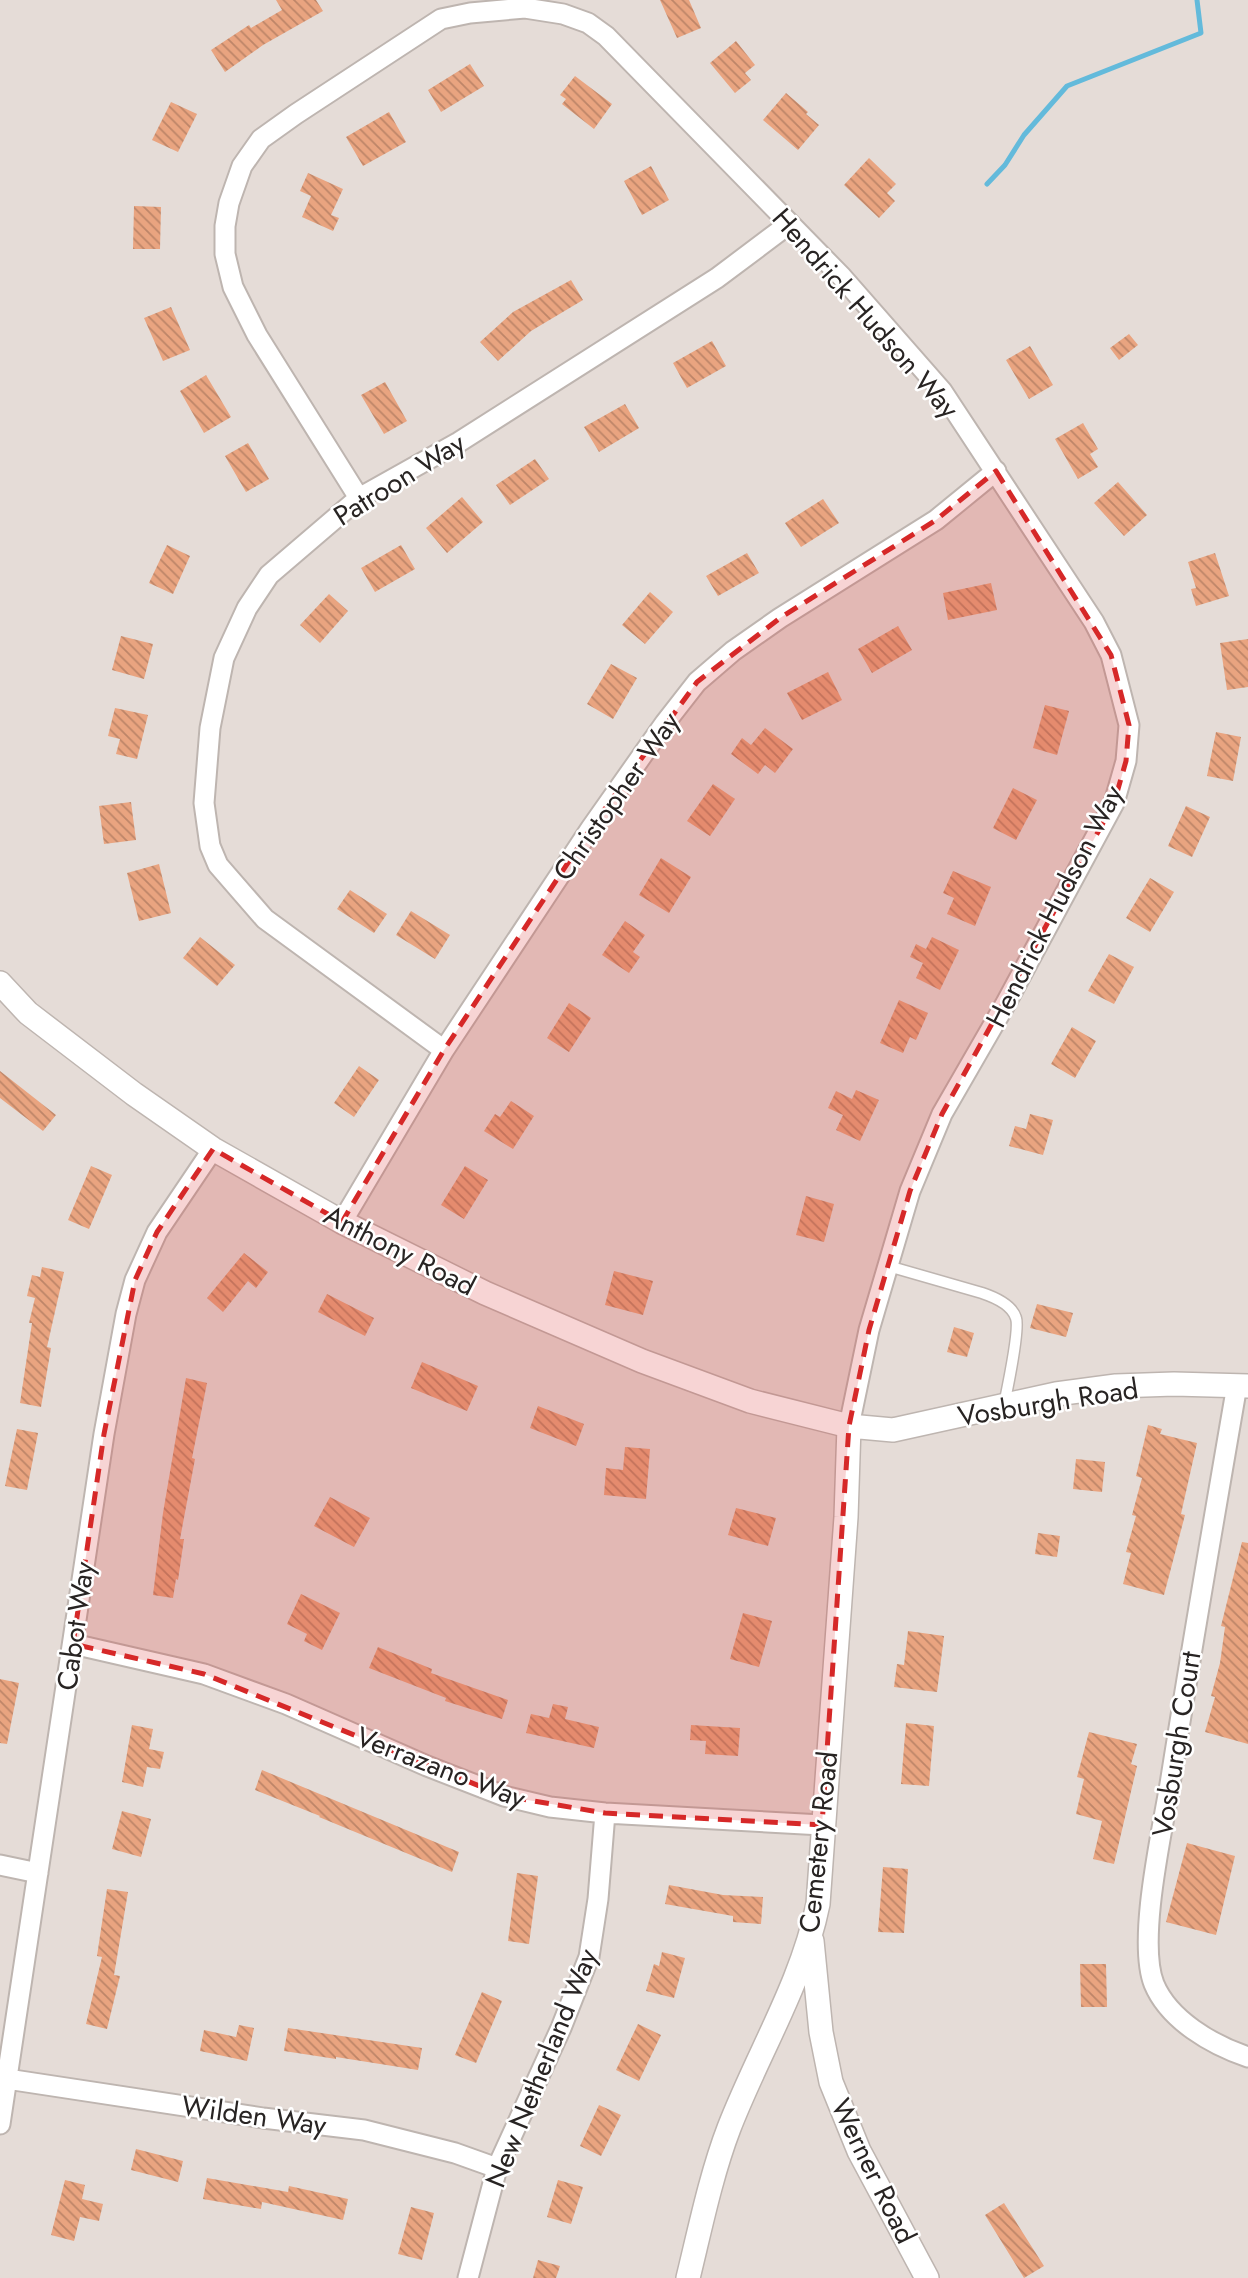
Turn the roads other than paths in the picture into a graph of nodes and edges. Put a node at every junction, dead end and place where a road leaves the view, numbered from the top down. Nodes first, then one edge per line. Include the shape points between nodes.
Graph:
1 (789, 224) junction
2 (996, 471) junction
3 (359, 498) junction
4 (0, 983) edge
5 (444, 1050) junction
6 (213, 1149) junction
7 (342, 1222) junction
8 (888, 1266) junction
9 (1243, 1386) edge
10 (1004, 1406) junction
11 (849, 1426) junction
12 (73, 1644) junction
13 (605, 1813) junction
14 (822, 1825) junction
15 (0, 1865) edge
16 (38, 1873) junction
17 (811, 1937) junction
18 (1248, 2057) edge
19 (7, 2079) junction
20 (0, 2124) edge
21 (497, 2168) junction
22 (468, 2278) edge
23 (688, 2278) edge
24 (927, 2278) edge

1 - 2 street, Hendrick Hudson Way via 942,391
1 - 3 street, Patroon Way via 705,285 459,442
1 - 3 street, Hendrick Hudson Way via 606,36 587,23 525,8 441,19 261,139 242,166 225,226 225,254 233,288 257,335
2 - 5 street, Christopher Way via 936,520 780,618 697,682 591,828
2 - 8 street, Hendrick Hudson Way via 1111,655 1129,725 1126,761 1114,803 942,1114 910,1191
3 - 5 street, Patroon Way via 268,575 224,658 210,729 204,803 210,846 218,865 265,919
4 - 6 street, Anthony Road via 28,1013
5 - 7 street, Christopher Way
6 - 7 street, Anthony Road
6 - 12 street, Cabot Way via 157,1232 135,1280 104,1434
7 - 11 street, Anthony Road via 485,1293 642,1360 750,1401
8 - 10 lane via 982,1293 1011,1309 1017,1319
8 - 11 street, Hendrick Hudson Way
9 - 10 street, Vosburgh Road via 1116,1386
9 - 18 street, Vosburgh Court via 1199,1605 1155,1878 1148,1958 1163,2002 1179,2018
10 - 11 street, Vosburgh Road via 893,1430
11 - 14 street, Cemetery Road
12 - 13 street, Verrazano Way via 204,1674 504,1797
12 - 16 street, Cabot Way
13 - 14 street, Verrazano Way
13 - 21 street, New Netherland Way via 590,1957
14 - 17 street, Cemetery Road via 818,1904
15 - 16 street
16 - 19 street, Cabot Way
17 - 23 street, Cemetery Road via 729,2129
17 - 24 street, Werner Road via 831,2082 859,2151
19 - 20 street, Cabot Way
19 - 21 street, Wilden Way via 365,2130
21 - 22 street, New Netherland Way

